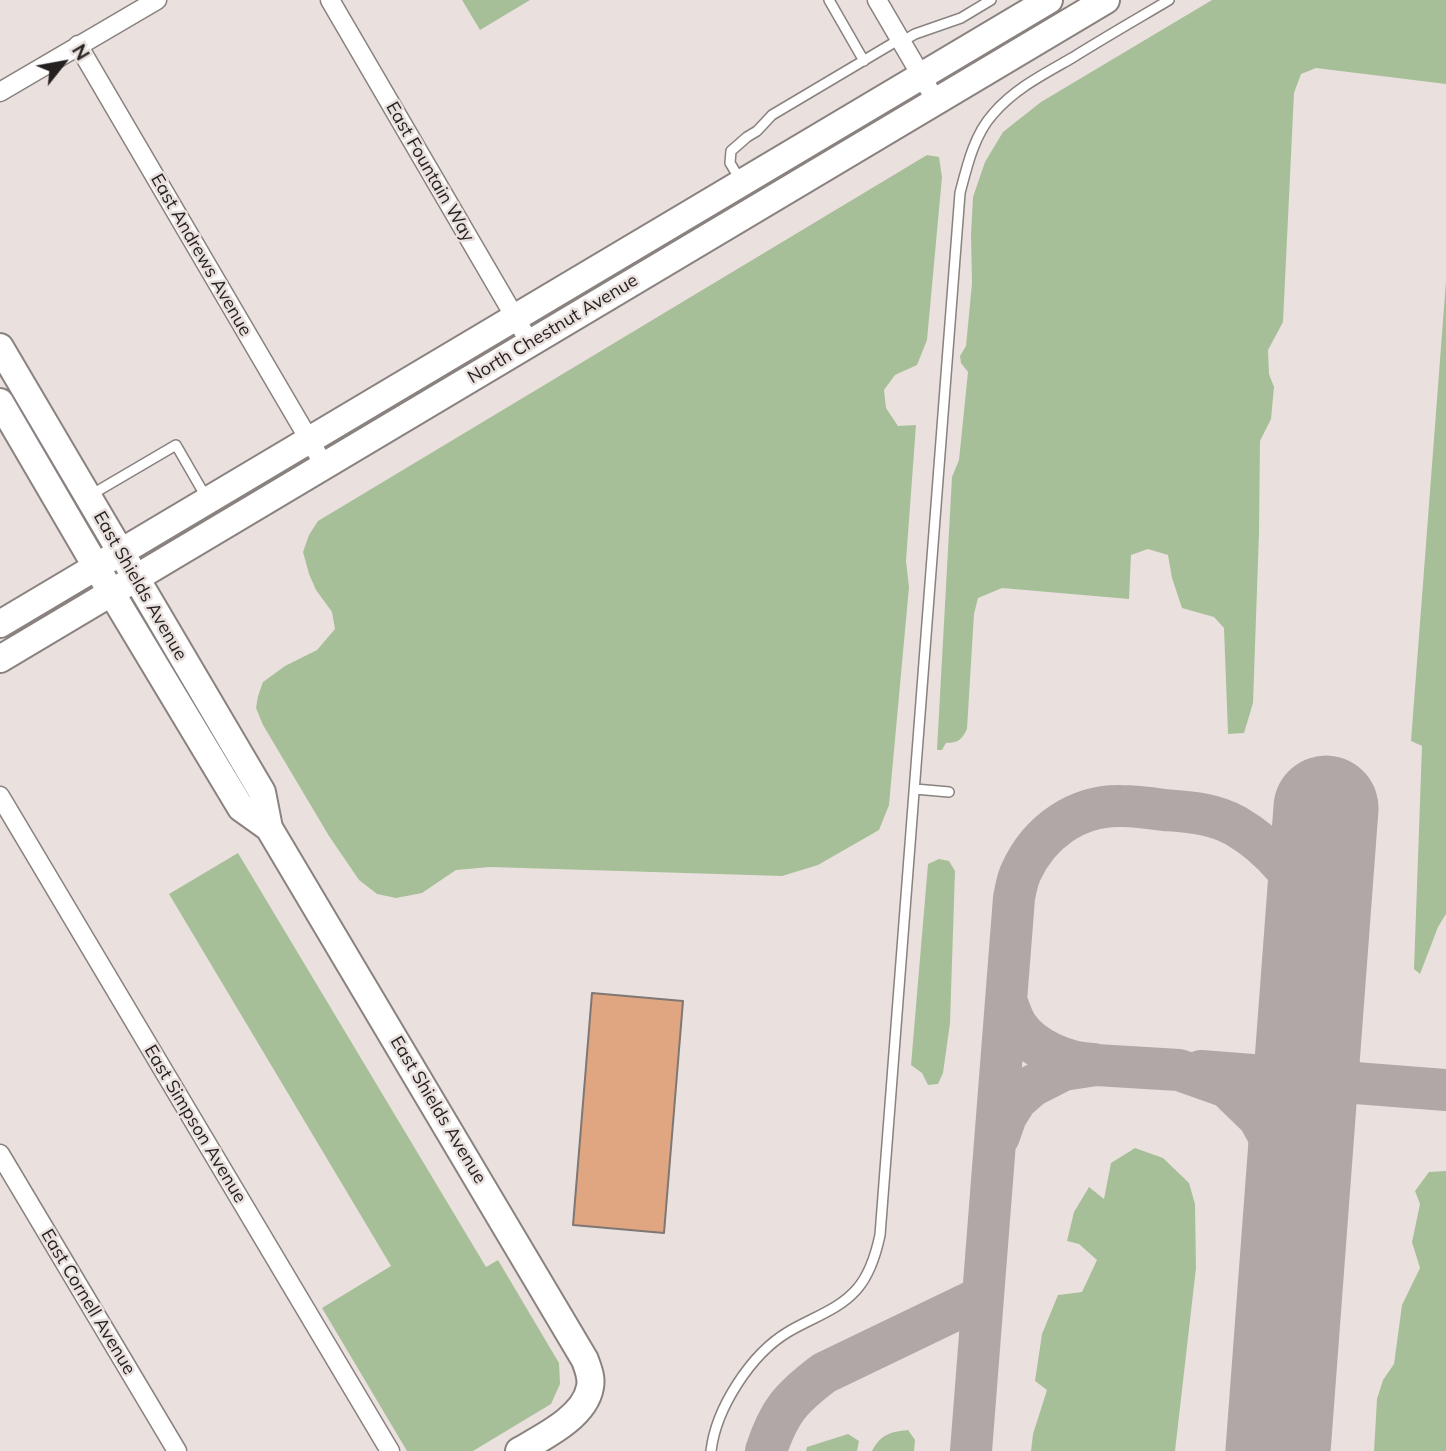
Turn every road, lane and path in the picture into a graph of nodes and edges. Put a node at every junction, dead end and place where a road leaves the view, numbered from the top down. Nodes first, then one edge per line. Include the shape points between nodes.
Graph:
1 (157, 0) edge
2 (330, 0) edge
3 (829, 0) edge
4 (877, 0) edge
5 (992, 0) edge
6 (1049, 0) edge
7 (1106, 0) edge
8 (1169, 0) edge
9 (900, 41) junction
10 (78, 46) junction
11 (864, 61) junction
12 (921, 76) junction
13 (0, 92) edge
14 (936, 101) junction
15 (742, 183) junction
16 (514, 318) junction
17 (530, 343) junction
18 (0, 347) edge
19 (0, 402) edge
20 (309, 440) junction
21 (324, 465) junction
22 (88, 496) junction
23 (208, 500) junction
24 (121, 552) junction
25 (96, 567) junction
26 (135, 578) junction
27 (111, 592) junction
28 (0, 624) edge
29 (0, 659) edge
30 (915, 789) junction
31 (949, 792) dead end
32 (0, 796) edge
33 (270, 828) junction
34 (0, 1154) edge
35 (177, 1451) edge
36 (390, 1451) edge
37 (519, 1451) edge
38 (711, 1451) edge

1 - 10 street
2 - 16 street, East Fountain Way
3 - 11 lane
4 - 9 street
5 - 9 lane via 961,18
6 - 12 main road, North Chestnut Avenue
7 - 14 main road, North Chestnut Avenue
8 - 30 lane via 1013,94 981,130 968,160 960,193
9 - 11 lane
9 - 12 street
10 - 13 street
10 - 20 street, East Andrews Avenue
11 - 15 lane via 772,114 731,151 730,163
12 - 14 street
12 - 15 main road, North Chestnut Avenue
14 - 17 main road, North Chestnut Avenue
15 - 16 main road, North Chestnut Avenue
16 - 17 street, East Fountain Way
16 - 20 main road, North Chestnut Avenue
17 - 21 main road, North Chestnut Avenue
18 - 22 main road, East Shields Avenue
19 - 25 main road, East Shields Avenue
20 - 21 street, East Andrews Avenue
20 - 23 main road, North Chestnut Avenue
21 - 26 main road, North Chestnut Avenue
22 - 23 lane via 176,445
22 - 24 main road, East Shields Avenue
23 - 24 main road, North Chestnut Avenue
24 - 25 main road, North Chestnut Avenue
24 - 26 main road, East Shields Avenue
25 - 27 main road, East Shields Avenue
25 - 28 main road, North Chestnut Avenue
26 - 27 main road, North Chestnut Avenue
26 - 33 main road, East Shields Avenue via 262,792
27 - 29 main road, North Chestnut Avenue
27 - 33 main road, East Shields Avenue via 241,808
30 - 31 lane
30 - 38 lane via 880,1235 874,1260 858,1288 839,1306 785,1333 741,1377 718,1420
32 - 36 street, East Simpson Avenue
33 - 37 main road, East Shields Avenue via 579,1347 590,1375 586,1397 557,1429
34 - 35 street, East Cornell Avenue

